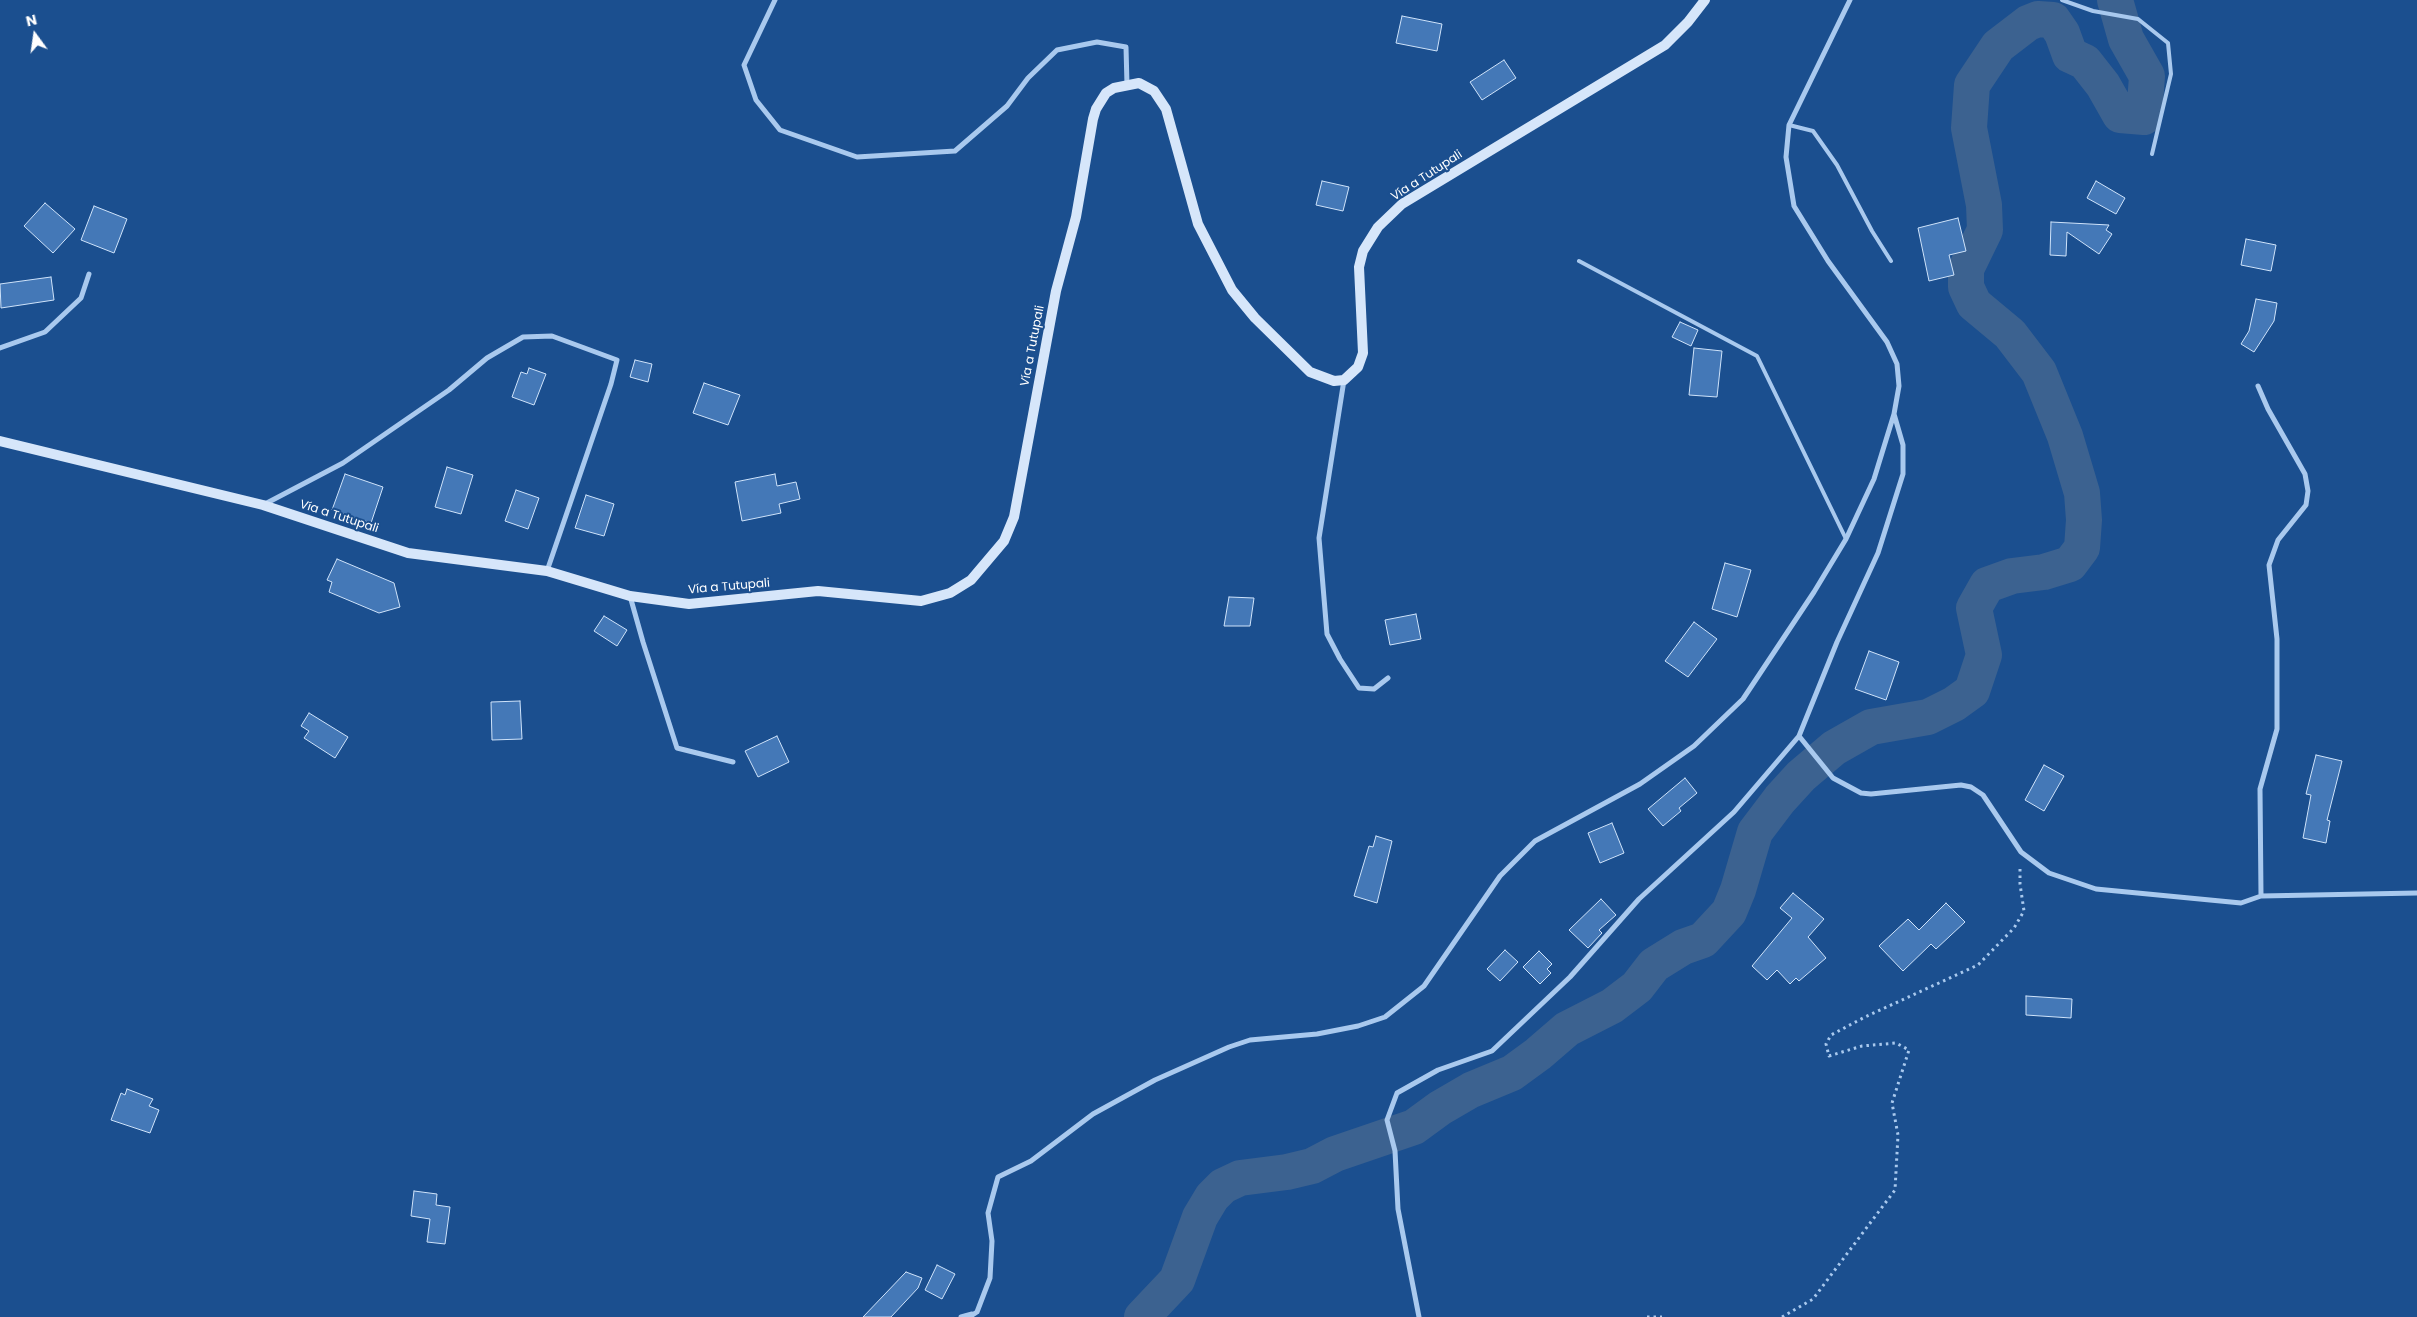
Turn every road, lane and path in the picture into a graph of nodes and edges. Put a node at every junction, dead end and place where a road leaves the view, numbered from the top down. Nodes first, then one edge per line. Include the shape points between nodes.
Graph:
1 (775, 0) edge
2 (1705, 0) edge
3 (1850, 0) edge
4 (2062, 0) edge
5 (1127, 85) junction
6 (1789, 125) junction
7 (2152, 154) dead end
8 (1579, 261) dead end
9 (1891, 261) dead end
10 (89, 274) dead end
11 (0, 348) edge
12 (1344, 380) junction
13 (2258, 386) dead end
14 (1894, 414) junction
15 (0, 441) edge
16 (263, 505) junction
17 (1846, 539) junction
18 (548, 571) junction
19 (630, 596) junction
20 (1388, 678) dead end
21 (1799, 736) junction
22 (733, 762) dead end
23 (2021, 852) junction
24 (2417, 893) edge
25 (2262, 896) junction
26 (977, 1312) junction
27 (961, 1317) edge
28 (970, 1317) edge
29 (1419, 1317) edge
30 (1647, 1317) edge
31 (1662, 1317) edge
32 (1782, 1317) edge

1 - 5 street via 744,65 756,100 780,130 857,158 955,151 1007,106 1028,78 1057,50 1097,42 1126,47
2 - 12 street, Vía a Tutupali via 1665,44 1402,204 1378,227 1363,251 1359,267 1363,353 1358,367
3 - 6 street
4 - 7 lane via 2093,11 2138,19 2168,43 2171,74
5 - 12 street via 1139,83 1147,86 1166,109 1198,224 1232,290 1255,318 1310,372 1334,381
5 - 19 street, Vía a Tutupali via 1106,93 1096,109 1076,217 1056,291 1014,517 1004,541 971,580 950,593 921,601 818,591 689,604
6 - 9 lane via 1813,131 1837,165
6 - 14 street via 1786,157 1794,206 1887,342 1896,364 1899,386
8 - 17 lane via 1757,356
10 - 11 street via 82,298 45,332
12 - 20 street via 1320,538 1327,634 1359,688 1374,690
13 - 25 street via 2305,474 2308,490 2306,505 2278,540 2269,565 2277,638 2278,689 2276,737 2260,789
14 - 17 street via 1874,479
14 - 21 street via 1902,445 1903,474 1878,553
15 - 16 street, Vía a Tutupali
16 - 18 street, Vía a Tutupali via 408,553
16 - 18 street via 343,463 449,390 501,349 523,337 552,336 616,360 612,384
17 - 26 street via 1744,699 1694,746 1640,784 1535,841 1500,876 1424,986 1409,1000 1385,1017 1358,1026 1317,1034 1250,1040 1229,1047 1155,1080 1093,1114 1031,1161 998,1177 988,1213 992,1241 990,1278
18 - 19 street, Vía a Tutupali
19 - 22 street via 677,748
21 - 23 street via 1833,778 1861,793 1950,785 1971,787 1983,795
21 - 29 street via 1734,812 1640,899 1570,976 1492,1051 1438,1070 1397,1093 1387,1120 1395,1150 1398,1209
23 - 25 street via 2049,873 2096,889 2241,904
23 - 32 path via 2020,884 2024,911 2014,928 1978,965 1857,1022 1832,1035 1826,1044 1829,1056 1862,1046 1896,1043 1909,1050 1892,1103 1898,1135 1895,1190 1814,1299
24 - 25 street
26 - 27 street
26 - 28 street
30 - 31 path

